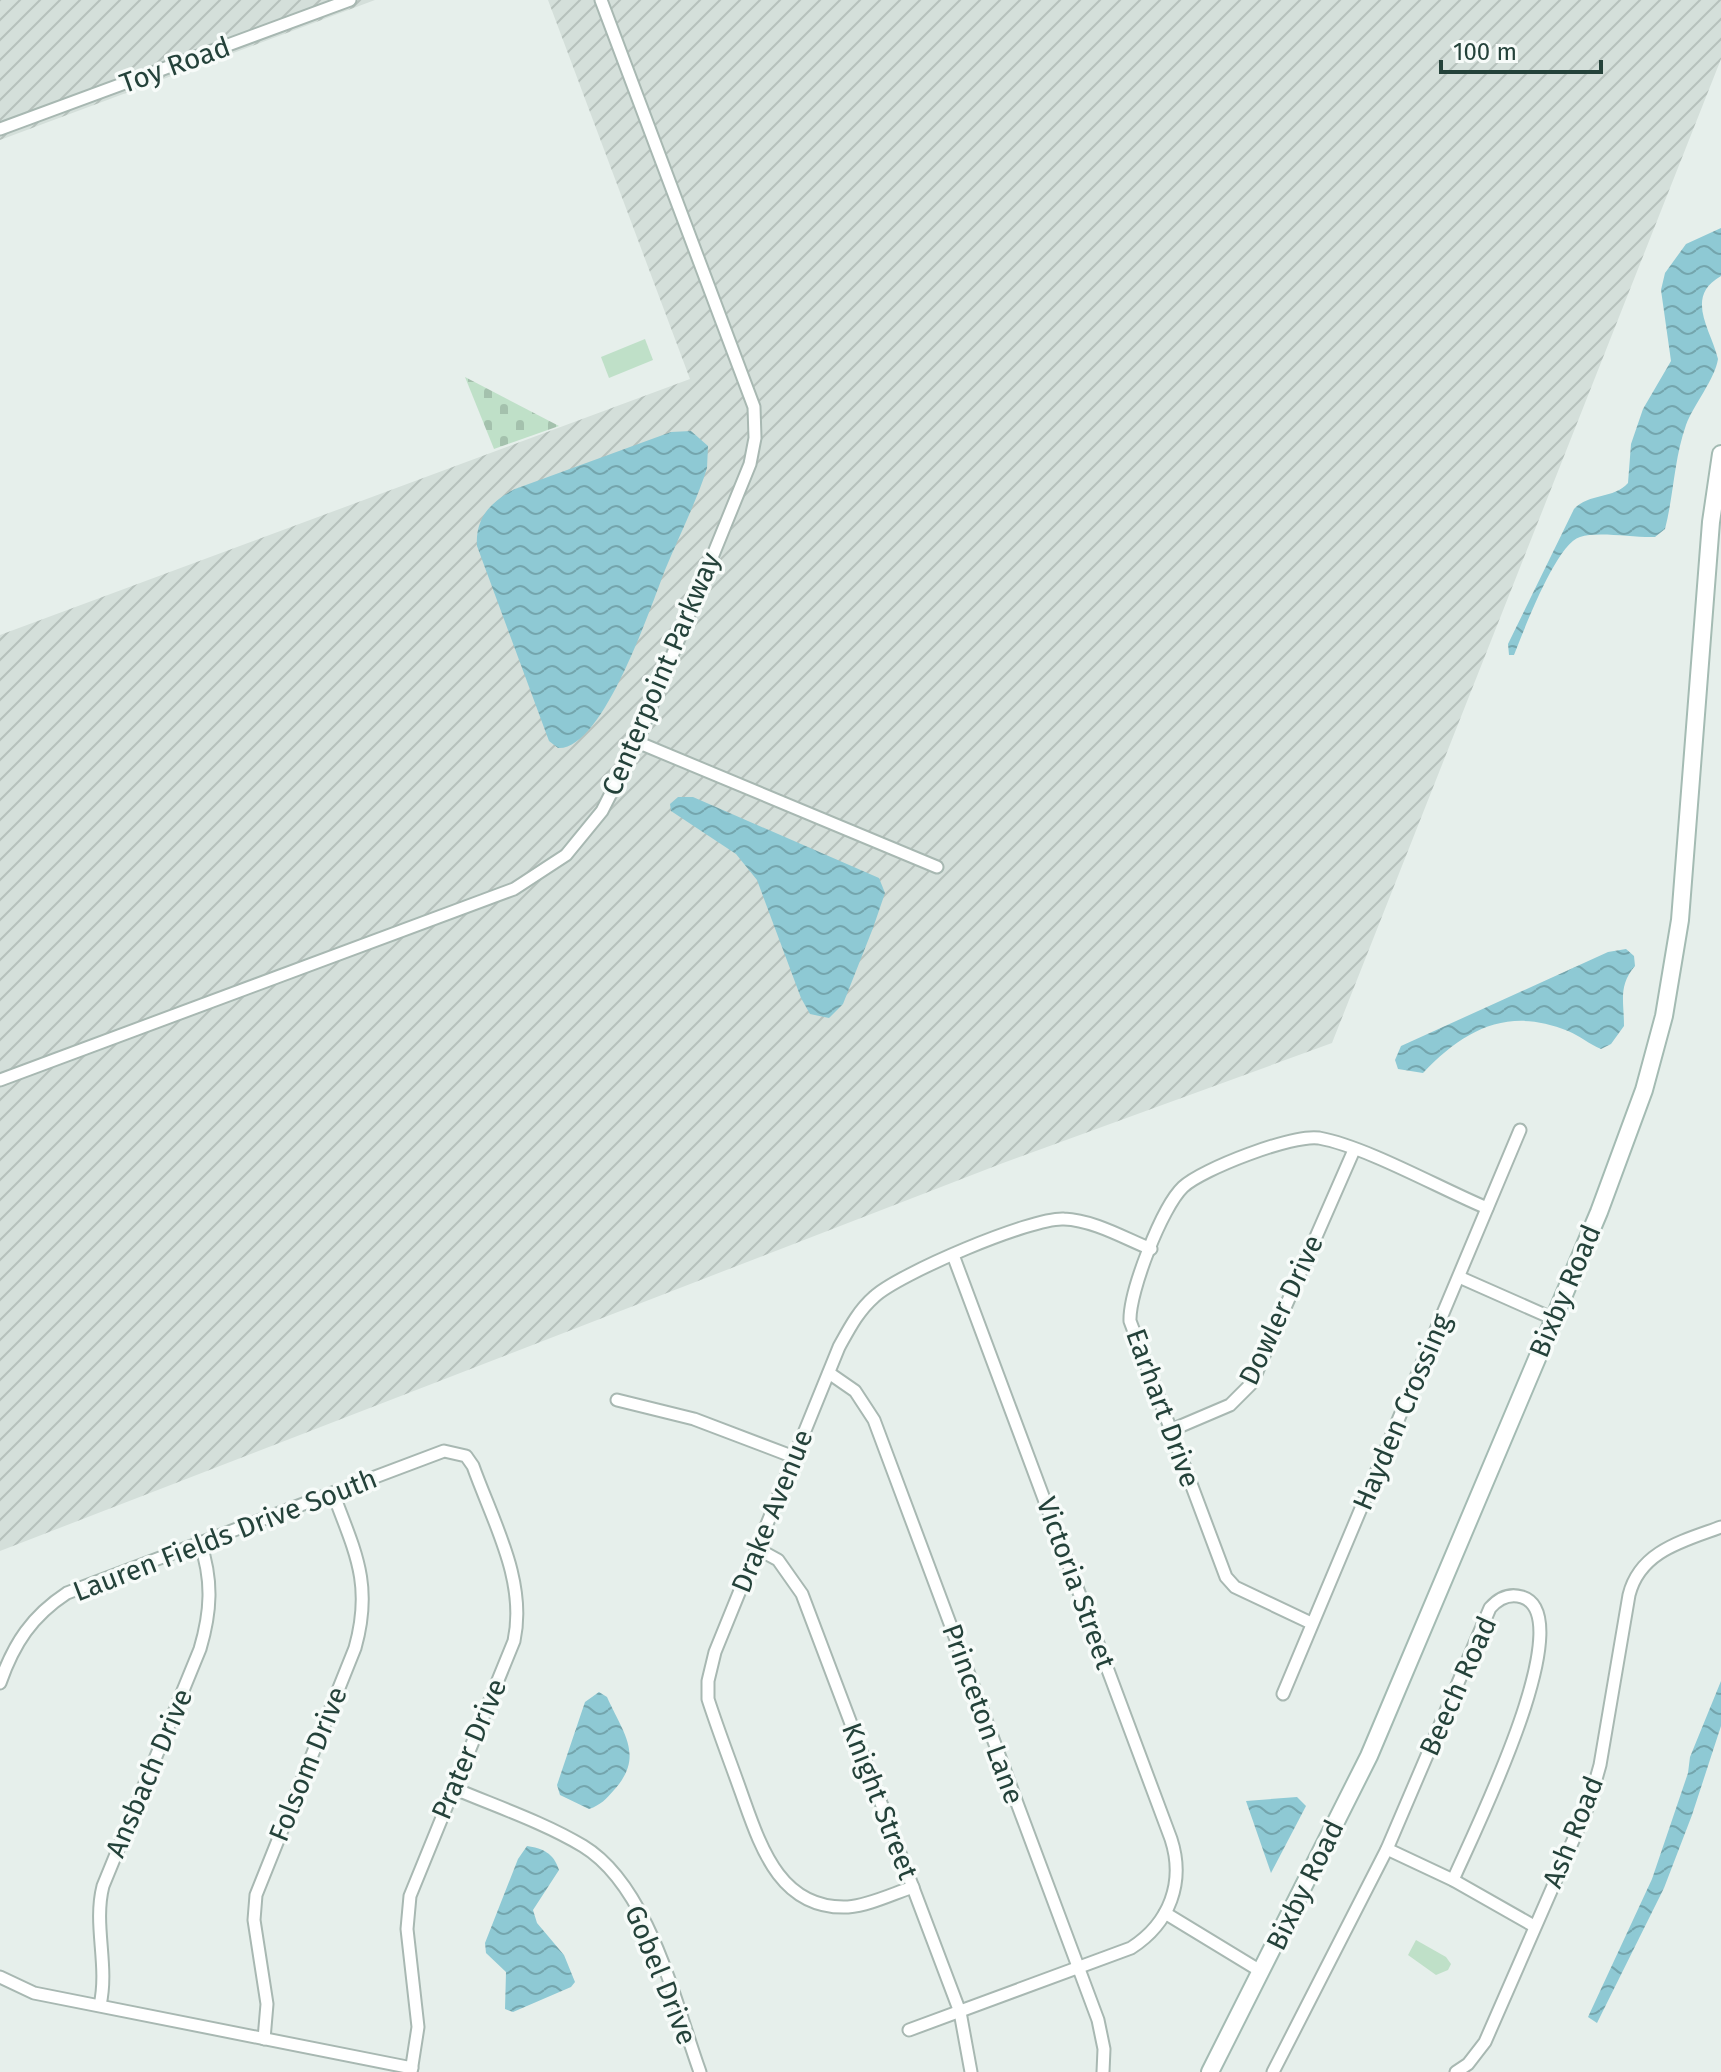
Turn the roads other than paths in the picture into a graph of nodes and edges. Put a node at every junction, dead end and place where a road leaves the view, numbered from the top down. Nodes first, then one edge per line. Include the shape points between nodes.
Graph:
1 (350, 0) edge
2 (601, 0) edge
3 (0, 129) edge
4 (1721, 454) edge
5 (637, 742) junction
6 (937, 867) dead end
7 (0, 1080) edge
8 (1520, 1130) dead end
9 (1354, 1150) junction
10 (1487, 1208) junction
11 (1151, 1249) junction
12 (953, 1255) junction
13 (1459, 1277) junction
14 (1554, 1319) junction
15 (829, 1373) junction
16 (617, 1400) dead end
17 (1169, 1431) junction
18 (444, 1451) joint
19 (794, 1457) junction
20 (333, 1493) junction
21 (1721, 1527) edge
22 (200, 1543) junction
23 (758, 1549) junction
24 (1311, 1623) junction
25 (0, 1683) edge
26 (1283, 1694) dead end
27 (453, 1788) junction
28 (1387, 1849) junction
29 (1453, 1880) junction
30 (913, 1887) junction
31 (1165, 1913) junction
32 (1534, 1926) junction
33 (1078, 1968) junction
34 (1262, 1972) junction
35 (0, 1977) edge
36 (100, 2005) junction
37 (960, 2012) junction
38 (909, 2030) dead end
39 (264, 2039) junction
40 (412, 2070) edge
41 (700, 2072) edge
42 (971, 2072) edge
43 (1103, 2072) edge
44 (1210, 2072) edge
45 (1273, 2072) edge
46 (1456, 2072) edge

1 - 3 street, Toy Road
2 - 5 street, Centerpoint Parkway via 754,407 750,464
4 - 14 street, Bixby Road via 1670,986 1629,1133
5 - 6 street
5 - 7 street, Centerpoint Parkway via 602,811 576,844 557,863 514,889
8 - 10 street, Hayden Crossing
9 - 10 street, Earhart Drive
9 - 11 street, Earhart Drive via 1305,1138 1197,1177 1176,1195
9 - 17 street, Dowler Drive via 1252,1383 1230,1405
10 - 13 street, Hayden Crossing
11 - 12 street, Drake Avenue via 1061,1218
11 - 17 street, Earhart Drive via 1133,1296 1130,1321
12 - 15 street, Drake Avenue via 897,1279 873,1297 853,1320
12 - 31 street, Victoria Street via 1171,1839 1177,1877
13 - 14 street
13 - 24 street, Hayden Crossing
14 - 34 street, Bixby Road via 1369,1756
15 - 19 street, Drake Avenue
15 - 33 street, Princeton Lane via 855,1391 874,1420
16 - 19 street via 694,1419
17 - 24 street, Earhart Drive via 1226,1577 1235,1587
18 - 20 street, Lauren Fields Drive South
18 - 27 street, Prater Drive via 461,1453 473,1466 518,1589 519,1617
19 - 23 street, Drake Avenue
20 - 22 street, Lauren Fields Drive South
20 - 39 street, Folsom Drive via 357,1559 365,1614 256,1895 254,1920 267,2004
21 - 32 street, Ash Road via 1648,1560 1632,1586 1597,1780
22 - 25 street, Lauren Fields Drive South via 67,1593 46,1607 20,1636
22 - 36 street, Ansbach Drive via 209,1577 209,1616 99,1900 104,1971
23 - 30 street, Knight Street via 788,1570 802,1594
23 - 30 street, Drake Avenue via 708,1681 713,1713 761,1848 783,1881 820,1904 863,1904
24 - 26 street, Hayden Crossing
27 - 40 street, Prater Drive via 407,1912 418,2012
27 - 41 street, Gobel Drive via 584,1846 610,1869 644,1921
28 - 29 street
28 - 29 street, Beech Road via 1490,1608 1503,1598 1524,1598 1536,1606 1542,1627 1530,1695
28 - 45 street, Beech Road
29 - 32 street
30 - 37 street, Knight Street
31 - 33 street via 1140,1942
31 - 34 street
32 - 46 street, Ash Road via 1485,2042
33 - 37 street
33 - 43 street, Princeton Lane via 1103,2036
34 - 44 street, Bixby Road
35 - 36 street via 34,1993
36 - 39 street
37 - 38 street
37 - 42 street, Knight Street
39 - 40 street

